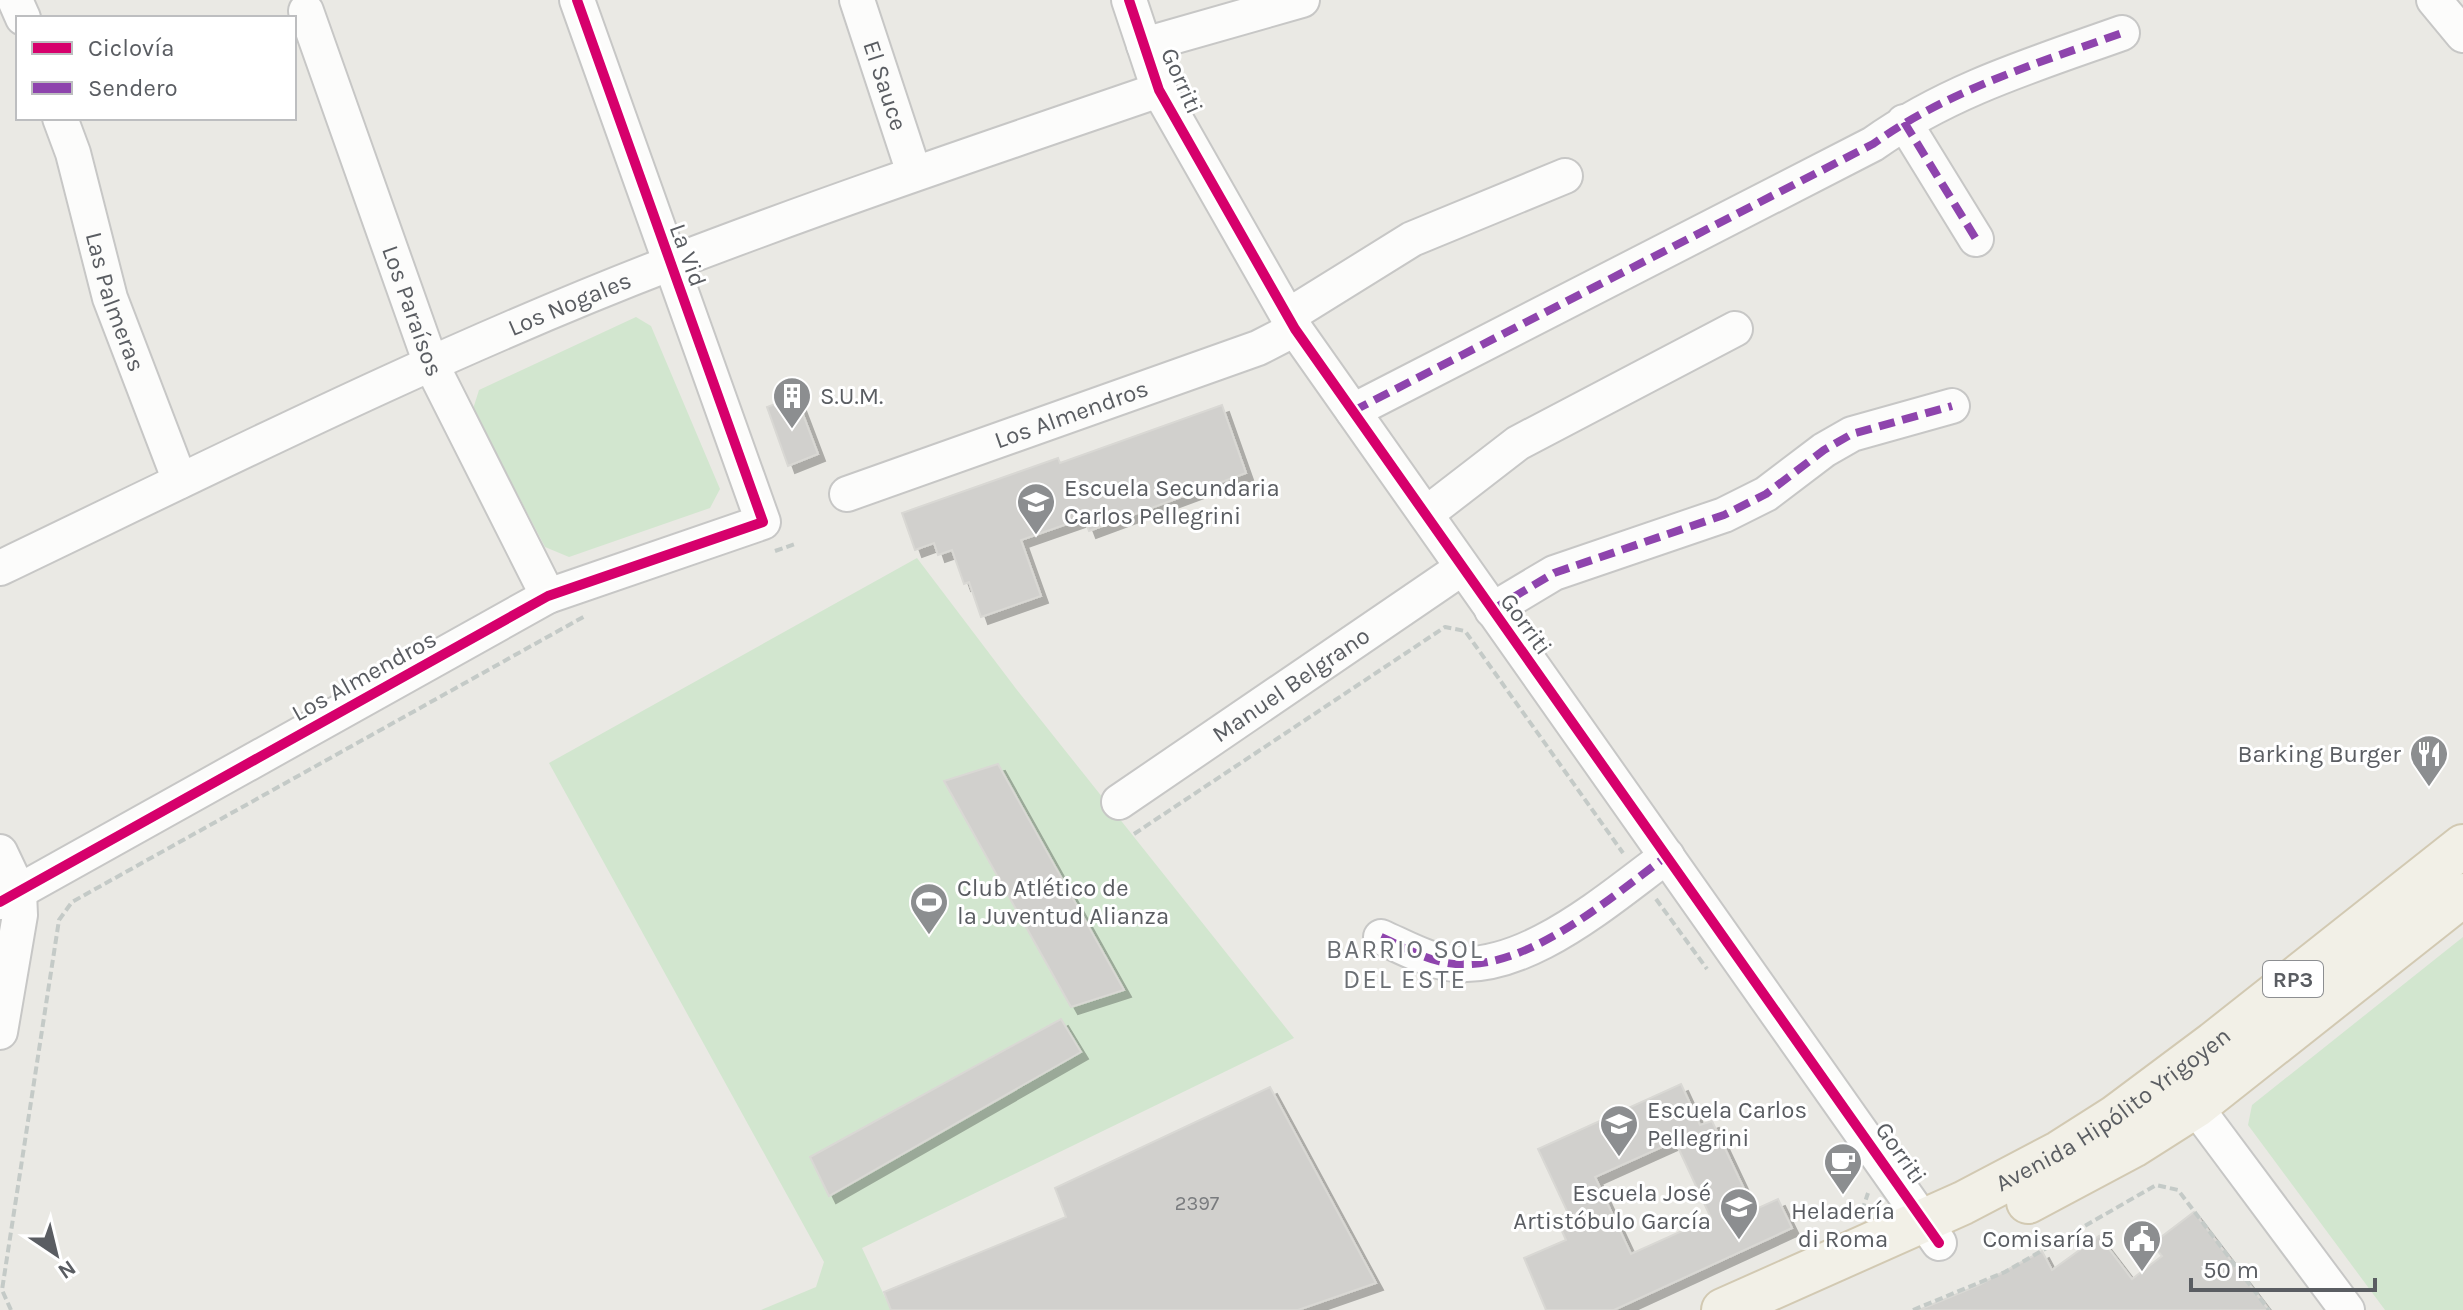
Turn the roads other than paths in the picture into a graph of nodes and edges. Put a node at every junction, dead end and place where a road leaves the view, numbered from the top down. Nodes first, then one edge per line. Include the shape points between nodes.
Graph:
1 (577, 0) edge
2 (857, 0) edge
3 (1129, 0) edge
4 (1302, 0) edge
5 (2434, 0) edge
6 (306, 11) dead end
7 (2122, 33) dead end
8 (2463, 35) edge
9 (1144, 45) junction
10 (1159, 90) junction
11 (61, 120) edge
12 (1904, 122) junction
13 (914, 173) junction
14 (1565, 176) dead end
15 (1976, 239) dead end
16 (669, 263) junction
17 (1292, 323) junction
18 (1735, 329) dead end
19 (431, 364) junction
20 (1952, 406) dead end
21 (1353, 411) junction
22 (180, 481) junction
23 (847, 494) dead end
24 (1426, 514) junction
25 (765, 538) joint
26 (0, 568) edge
27 (1462, 568) junction
28 (548, 596) junction
29 (1492, 610) junction
30 (1119, 802) dead end
31 (2463, 846) edge
32 (0, 852) edge
33 (1667, 856) junction
34 (2463, 895) edge
35 (9, 897) edge
36 (1381, 937) dead end
37 (0, 1032) edge
38 (2183, 1090) junction
39 (1931, 1231) junction
40 (1723, 1310) edge
41 (1790, 1310) edge
42 (2347, 1310) edge

1 - 16 street, La Vid
2 - 13 street, El Sauce
3 - 9 street, Gorriti
4 - 9 street
5 - 8 street
6 - 19 street, Los Paraísos
7 - 12 street via 1981,83
9 - 10 street, Gorriti
10 - 13 street, Los Nogales
10 - 17 street, Gorriti
11 - 22 street, Las Palmeras via 110,298
12 - 15 street
12 - 21 street via 1873,144
13 - 16 street, Los Nogales
14 - 17 street, Los Almendros via 1412,239
16 - 19 street, Los Nogales
16 - 25 street, La Vid
17 - 21 street, Gorriti
17 - 23 street, Los Almendros via 1258,348
18 - 24 street via 1518,443
19 - 22 street, Los Nogales
19 - 28 street, Los Paraísos
20 - 29 street via 1852,434 1738,508 1554,573
21 - 24 street, Gorriti
22 - 26 street, Los Nogales
24 - 27 street, Gorriti
25 - 28 street, Los Almendros
27 - 29 street, Gorriti
27 - 30 street, Manuel Belgrano
28 - 35 street, Los Almendros
29 - 33 street, Gorriti
31 - 38 main road, Avenida Hipólito Yrigoyen / RP3
32 - 35 street
33 - 36 street via 1547,941 1482,965 1439,962
33 - 39 street, Gorriti
34 - 38 main road, Avenida Hipólito Yrigoyen / RP3
35 - 37 street via 20,915
38 - 39 main road, Avenida Hipólito Yrigoyen / RP3 via 2119,1153 1978,1228
38 - 42 street
39 - 40 main road, Avenida Hipólito Yrigoyen / RP3
39 - 41 main road, Avenida Hipólito Yrigoyen / RP3

